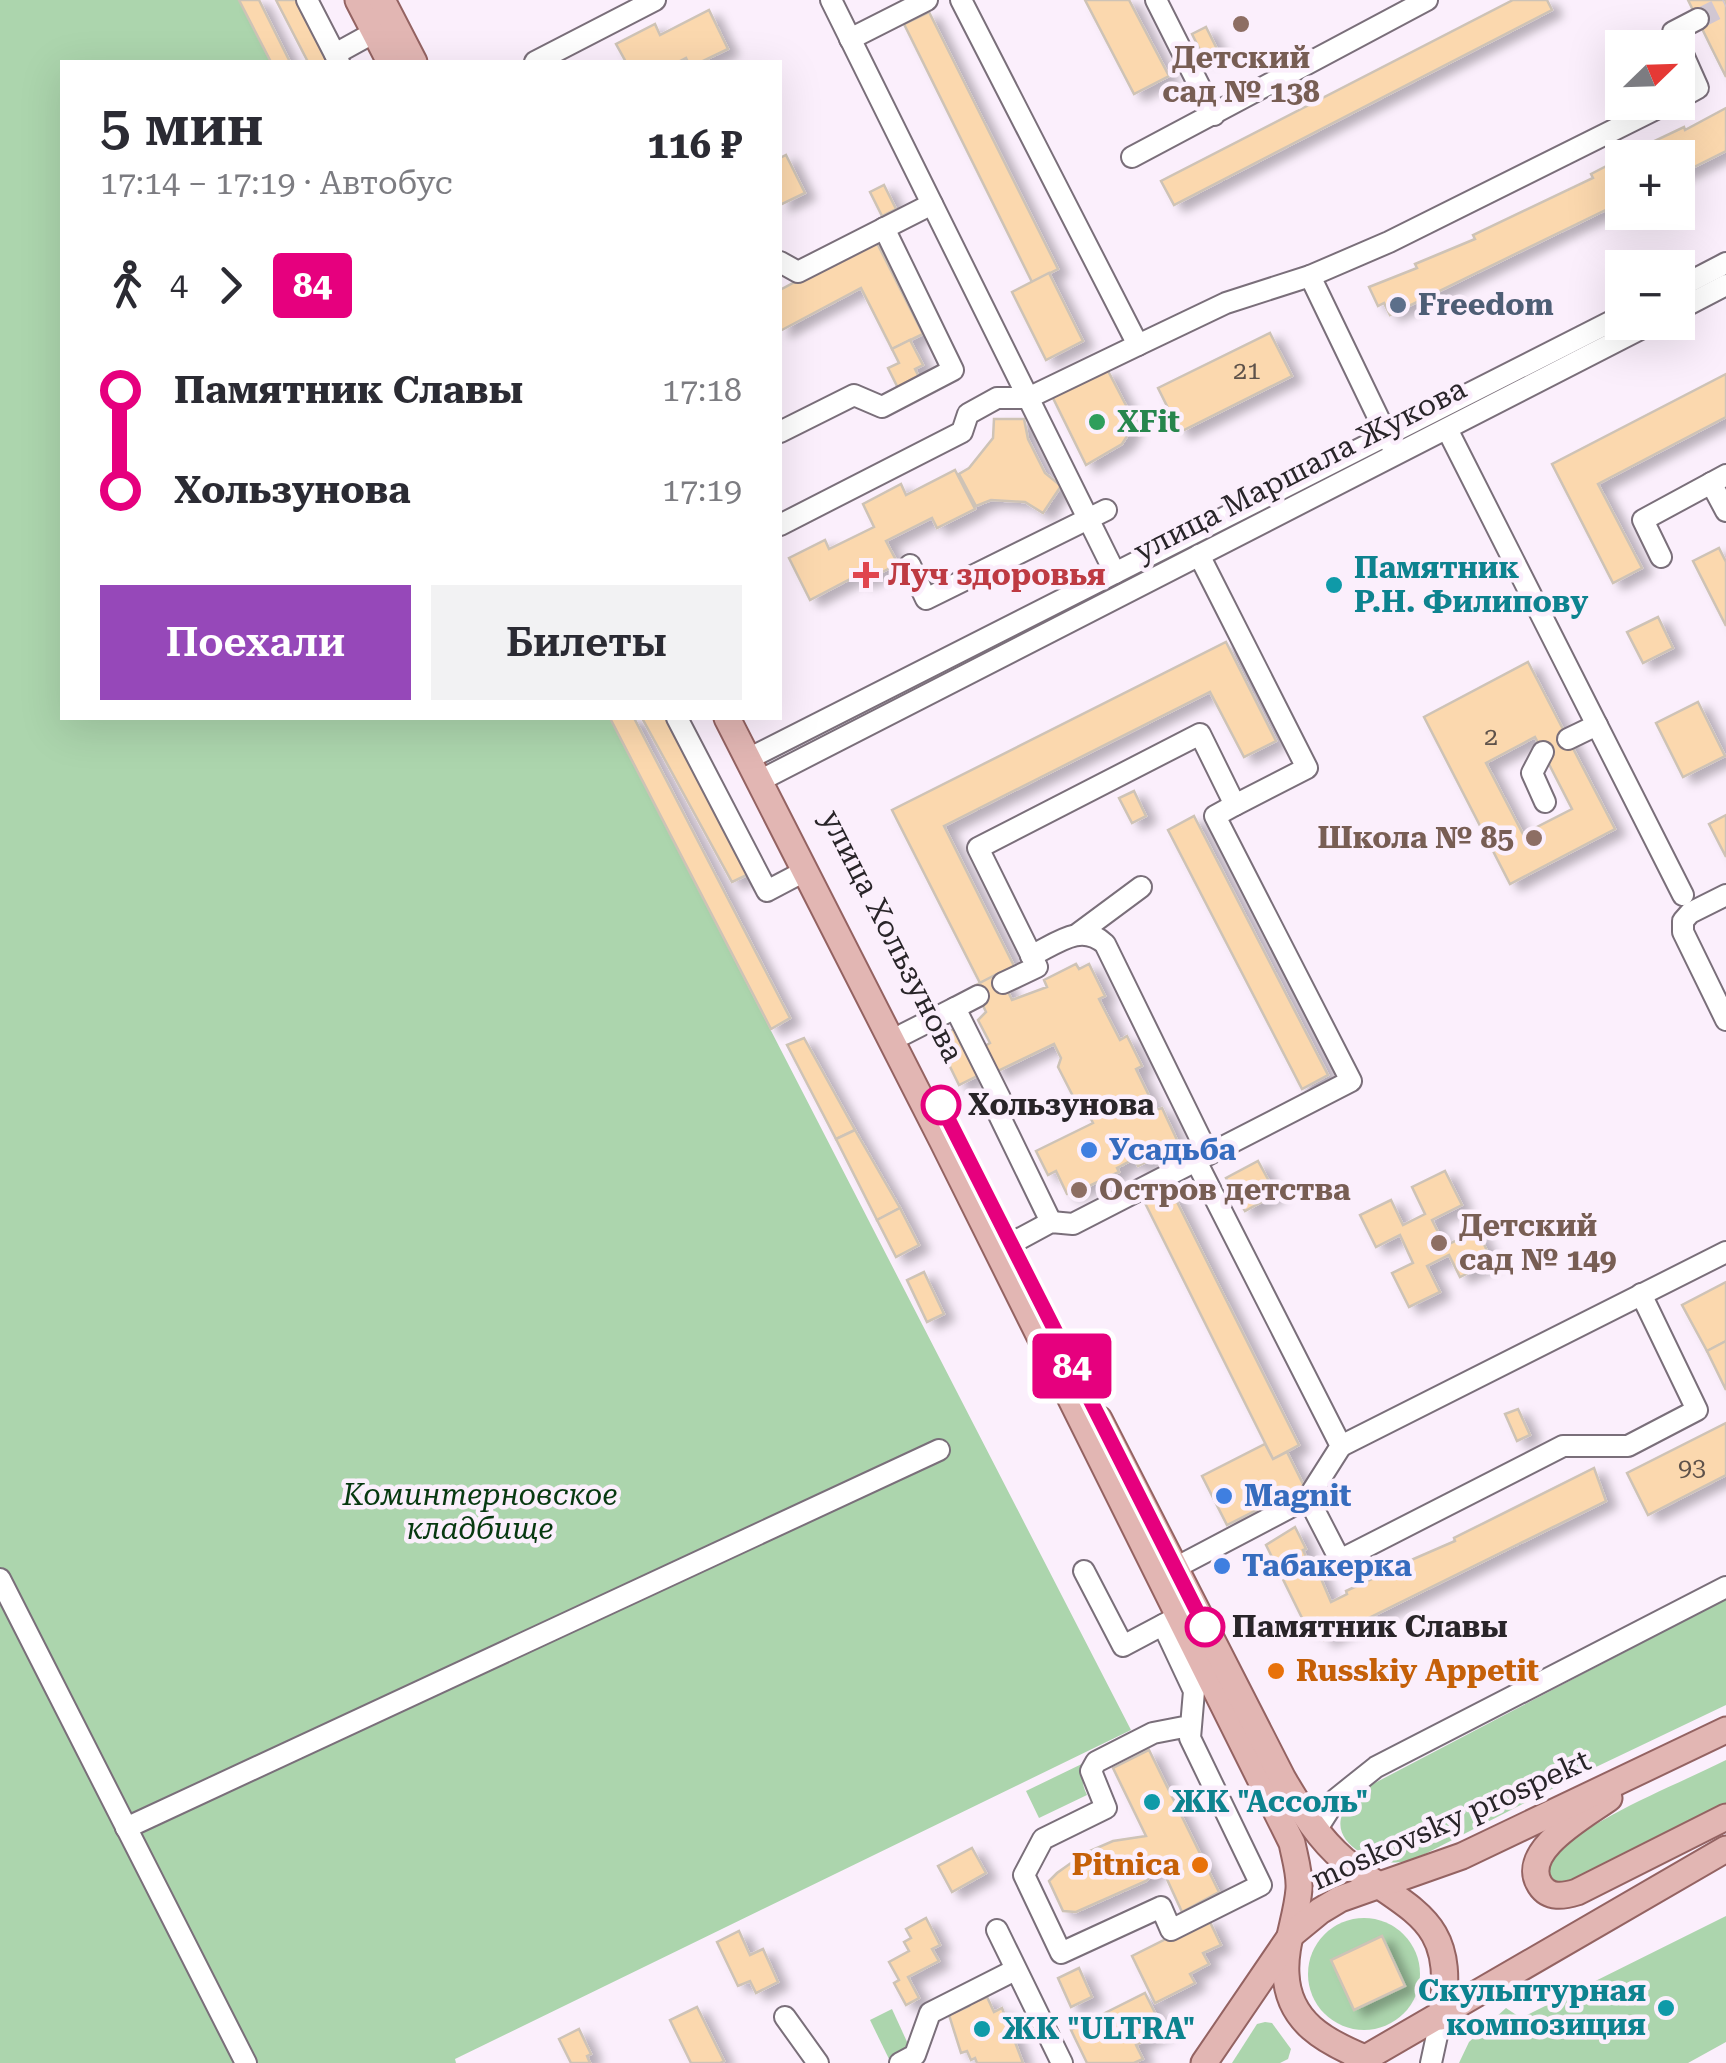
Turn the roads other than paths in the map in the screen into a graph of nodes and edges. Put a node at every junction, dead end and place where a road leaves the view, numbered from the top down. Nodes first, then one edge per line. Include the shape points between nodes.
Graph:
1 (307, 0) edge
2 (358, 0) edge
3 (382, 0) edge
4 (655, 0) edge
5 (831, 0) edge
6 (926, 0) edge
7 (961, 0) edge
8 (1156, 0) edge
9 (1428, 0) edge
10 (1698, 19) tunnel mouth
11 (1677, 30) edge
12 (375, 32) junction
13 (850, 38) junction
14 (337, 58) edge
15 (389, 60) edge
16 (413, 60) edge
17 (539, 60) edge
18 (1214, 114) junction
19 (1634, 120) edge
20 (1132, 157) dead end
21 (932, 204) junction
22 (884, 228) junction
23 (782, 263) edge
24 (1726, 263) edge
25 (1310, 276) junction
26 (1695, 279) edge
27 (1726, 286) edge
28 (1695, 302) edge
29 (1605, 326) edge
30 (1619, 340) edge
31 (1138, 345) junction
32 (1028, 398) junction
33 (1447, 428) junction
34 (782, 431) edge
35 (1392, 446) junction
36 (1719, 479) edge
37 (1726, 511) edge
38 (1097, 514) junction
39 (782, 525) edge
40 (1199, 555) junction
41 (1661, 556) dead end
42 (910, 566) dead end
43 (1115, 573) junction
44 (678, 720) edge
45 (728, 720) edge
46 (747, 720) edge
47 (1596, 724) junction
48 (1568, 739) dead end
49 (1543, 752) dead end
50 (761, 766) junction
51 (1545, 802) dead end
52 (1235, 805) junction
53 (806, 871) junction
54 (1142, 887) dead end
55 (1726, 894) edge
56 (1683, 895) dead end
57 (1079, 933) junction
58 (1032, 956) junction
59 (1003, 983) dead end
60 (978, 996) dead end
61 (955, 1008) junction
62 (1726, 1020) edge
63 (904, 1034) junction
64 (1202, 1158) junction
65 (1052, 1222) junction
66 (1010, 1244) junction
67 (1726, 1252) edge
68 (1641, 1294) junction
69 (1341, 1446) junction
70 (939, 1450) dead end
71 (1308, 1498) junction
72 (1175, 1568) junction
73 (1084, 1572) dead end
74 (0, 1579) edge
75 (1726, 1587) edge
76 (1171, 1621) junction
77 (1189, 1726) junction
78 (1726, 1730) edge
79 (1648, 1767) junction
80 (1726, 1817) edge
81 (126, 1828) junction
82 (1315, 1832) junction
83 (1726, 1849) edge
84 (1381, 1886) junction
85 (996, 1930) dead end
86 (1292, 1934) junction
87 (1015, 1970) junction
88 (1441, 2017) junction
89 (784, 2018) dead end
90 (1366, 2061) edge
91 (246, 2063) edge
92 (818, 2063) edge
93 (900, 2063) edge
94 (1062, 2063) edge
95 (1204, 2063) edge
96 (1430, 2063) edge

1 - 14 street
2 - 12 main road
3 - 16 main road
4 - 17 street
5 - 13 street
6 - 13 street
7 - 31 street
8 - 18 street
9 - 18 street
10 - 11 street
12 - 14 street
12 - 15 main road
13 - 21 street
18 - 20 street
19 - 25 street
21 - 22 street
21 - 32 street
22 - 23 street via 798,272
22 - 34 street via 953,370 882,406 854,395
24 - 26 street
25 - 31 street via 1226,303
25 - 35 street
27 - 28 street
29 - 35 street, улица Маршала Жукова
30 - 33 street, улица Маршала Жукова
31 - 32 street
32 - 38 street
32 - 39 street via 997,398 968,414 962,432
33 - 35 street, улица Маршала Жукова
33 - 47 street
35 - 40 street, улица Маршала Жукова
35 - 43 street, улица Маршала Жукова
36 - 37 street
36 - 41 street via 1643,520
38 - 42 street via 926,599
38 - 43 street
40 - 50 street, улица Маршала Жукова
40 - 52 street via 1307,768
43 - 50 street, улица Маршала Жукова
44 - 53 street via 767,891
45 - 50 main road, улица Хользунова
46 - 50 main road, улица Хользунова
47 - 48 street
47 - 56 street
49 - 51 street via 1532,773
50 - 53 main road, улица Хользунова
50 - 63 main road, улица Хользунова
52 - 58 street via 1200,734 978,848
52 - 64 street via 1214,816 1351,1081
53 - 76 main road, улица Хользунова
54 - 57 street
55 - 62 street via 1683,921
57 - 58 street
57 - 64 street via 1105,944
58 - 59 street via 1036,967
60 - 61 street
61 - 63 street
61 - 65 street
63 - 66 main road, улица Хользунова
64 - 65 street via 1073,1224
64 - 69 street
65 - 66 street
66 - 72 main road, улица Хользунова
67 - 68 street
68 - 69 street
68 - 71 street via 1698,1410 1628,1446 1563,1446 1340,1560
69 - 71 street
70 - 81 street
71 - 72 street
72 - 82 main road, улица Хользунова
73 - 76 street via 1123,1646
74 - 81 street
75 - 82 street via 1376,1767 1336,1799
76 - 77 street via 1196,1702
76 - 86 main road, улица Хользунова via 1292,1843 1300,1885
77 - 77 street via 1261,1885 1171,1930 1161,1907 1061,1953 1024,1875 1043,1839 1106,1808 1090,1771 1096,1762 1152,1733
78 - 79 main road, moskovsky prospekt
79 - 80 main road via 1548,1844 1535,1864 1546,1892 1577,1892
79 - 84 main road, moskovsky prospekt via 1462,1856
81 - 91 street
82 - 84 main road, улица Хользунова
83 - 88 main road
84 - 86 main road, moskovsky prospekt via 1340,1899
84 - 88 main road, улица Хользунова via 1430,1926 1444,1953
85 - 87 street
86 - 90 main road, улица Хользунова via 1286,1973 1293,2005 1327,2042
86 - 95 main road, moskovsky prospekt
87 - 93 street via 930,2013 916,2056
87 - 94 street
88 - 90 main road
88 - 96 street, улица Хользунова
89 - 92 street

